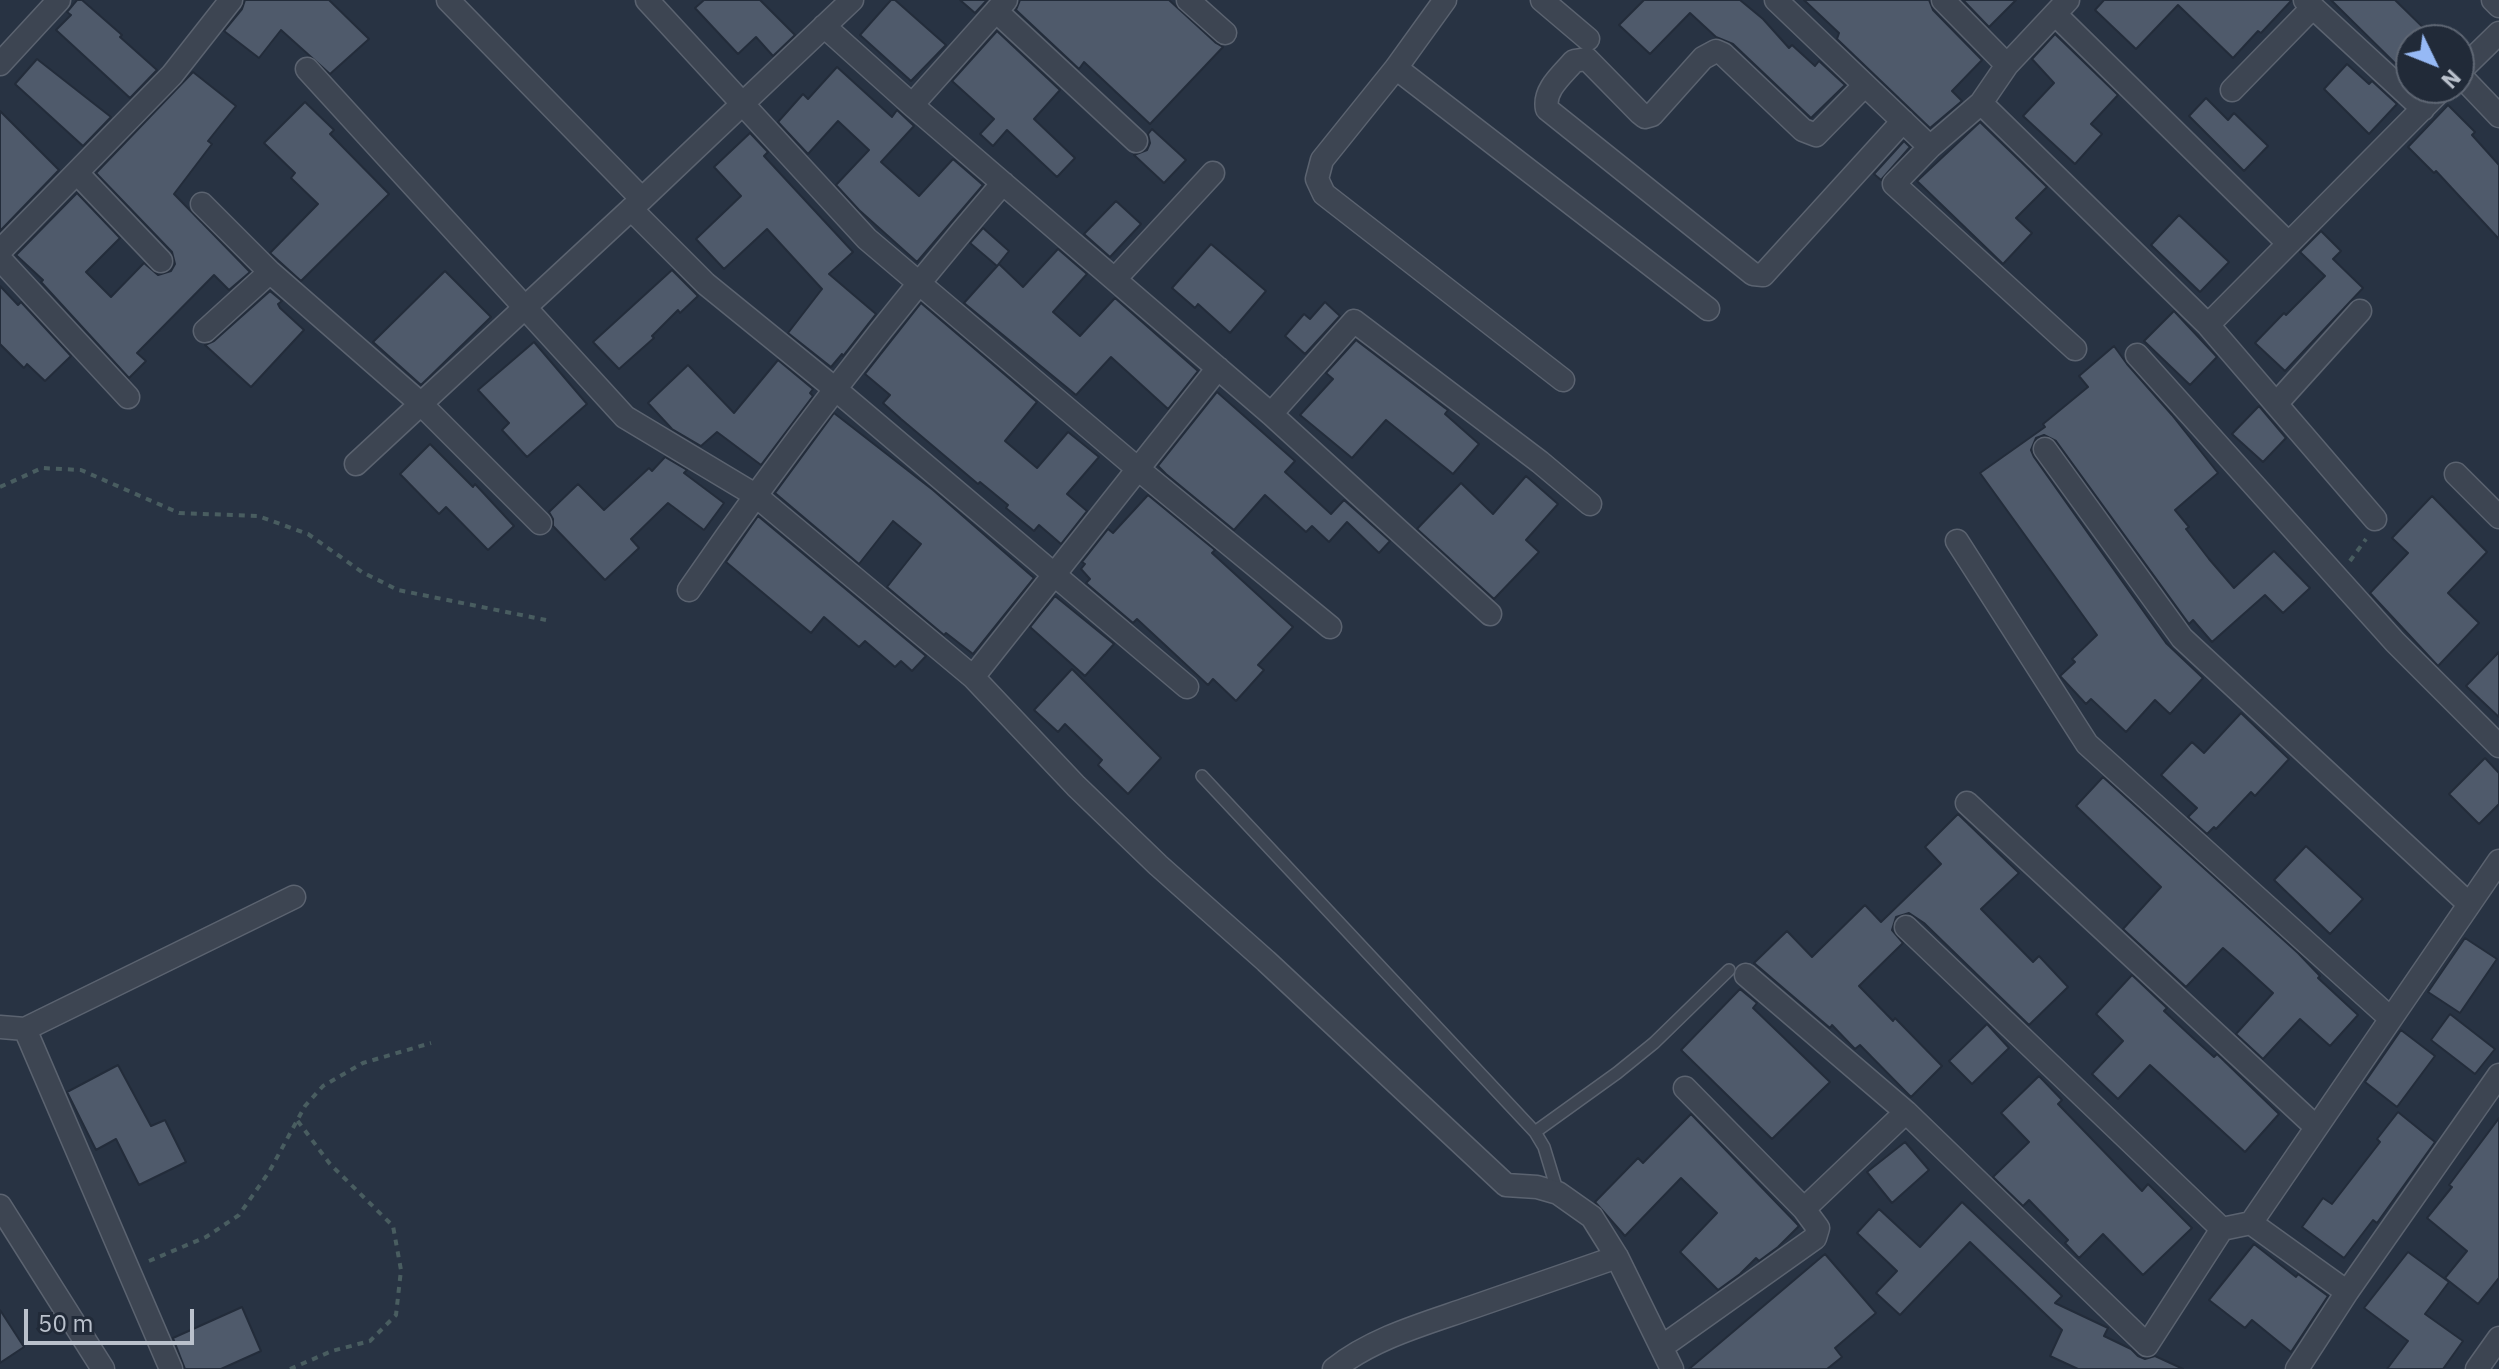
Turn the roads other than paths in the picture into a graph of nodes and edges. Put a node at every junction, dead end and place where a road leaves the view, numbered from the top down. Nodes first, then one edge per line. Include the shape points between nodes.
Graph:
1 (59, 0) edge
2 (231, 0) edge
3 (448, 0) edge
4 (647, 0) edge
5 (852, 0) edge
6 (1188, 0) edge
7 (1445, 0) edge
8 (1542, 0) edge
9 (1776, 0) edge
10 (1943, 0) edge
11 (2493, 0) edge
12 (2309, 4) edge
13 (1001, 6) edge
14 (2499, 6) edge
15 (2061, 7) edge
16 (824, 26) junction
17 (1225, 33) dead end
18 (2499, 33) edge
19 (1588, 39) dead end
20 (2475, 57) edge
21 (0, 64) edge
22 (2007, 65) junction
23 (1396, 68) junction
24 (307, 69) dead end
25 (1865, 85) junction
26 (2475, 89) edge
27 (2232, 90) dead end
28 (742, 103) junction
29 (1981, 103) junction
30 (2428, 104) edge
31 (912, 105) junction
32 (2423, 109) junction
33 (2496, 109) edge
34 (1903, 121) junction
35 (1136, 141) dead end
36 (1930, 147) junction
37 (1213, 173) dead end
38 (78, 174) junction
39 (1003, 183) junction
40 (202, 204) dead end
41 (636, 204) junction
42 (2288, 243) junction
43 (0, 251) edge
44 (0, 259) edge
45 (161, 261) dead end
46 (270, 272) junction
47 (1115, 279) junction
48 (918, 282) junction
49 (526, 305) junction
50 (1708, 309) dead end
51 (2360, 311) dead end
52 (2208, 325) junction
53 (205, 331) dead end
54 (2075, 349) dead end
55 (2137, 355) dead end
56 (1218, 368) junction
57 (1563, 380) dead end
58 (834, 388) junction
59 (128, 397) dead end
60 (420, 403) junction
61 (2276, 404) junction
62 (1271, 414) junction
63 (2045, 449) dead end
64 (356, 464) dead end
65 (1138, 469) junction
66 (2456, 474) dead end
67 (755, 495) junction
68 (1590, 504) dead end
69 (2499, 517) edge
70 (2375, 519) road end
71 (540, 523) dead end
72 (1957, 541) dead end
73 (1053, 574) junction
74 (689, 590) dead end
75 (1490, 614) dead end
76 (1330, 627) dead end
77 (973, 677) junction
78 (1187, 687) dead end
79 (2499, 746) edge
80 (1202, 776) dead end
81 (1967, 803) dead end
82 (2499, 861) edge
83 (294, 897) dead end
84 (2469, 904) junction
85 (1906, 927) dead end
86 (1738, 972) joint
87 (2390, 1018) junction
88 (0, 1027) edge
89 (25, 1029) junction
90 (2499, 1075) edge
91 (1685, 1088) dead end
92 (1906, 1112) junction
93 (2316, 1127) junction
94 (1535, 1132) junction
95 (1558, 1193) junction
96 (0, 1206) edge
97 (1804, 1209) junction
98 (2251, 1223) junction
99 (2222, 1229) junction
100 (1617, 1257) junction
101 (2347, 1292) junction
102 (2499, 1338) edge
103 (1663, 1346) junction
104 (103, 1369) edge
105 (171, 1369) edge
106 (1334, 1369) edge
107 (1672, 1369) edge
108 (2297, 1369) edge
109 (2477, 1369) edge

1 - 21 street
2 - 38 street via 172,75
3 - 41 street
4 - 28 street
5 - 16 street
6 - 17 street
7 - 23 street
8 - 19 street
9 - 25 street
10 - 22 street
11 - 14 street
12 - 27 street
12 - 32 street
13 - 31 street
13 - 35 street
15 - 22 street
15 - 42 street
16 - 28 street
16 - 31 street
18 - 20 street
22 - 29 street
23 - 50 street
23 - 57 street via 1322,160 1317,179 1324,194
24 - 49 street
25 - 34 street
25 - 34 street via 1816,135 1803,130 1716,51 1703,58 1652,115 1640,113 1587,59 1574,61 1545,101 1547,109 1753,274 1763,275
26 - 33 street
28 - 41 street
28 - 48 street via 867,239
29 - 36 street
29 - 52 street
30 - 32 street
31 - 39 street
32 - 42 street
34 - 36 street
36 - 54 street via 1894,184
37 - 47 street
38 - 43 street
38 - 45 street
39 - 47 street
39 - 48 street
40 - 46 street
41 - 49 street
41 - 58 street via 706,284
42 - 52 street
44 - 59 street
46 - 53 street
46 - 60 street
47 - 56 street
48 - 58 street
48 - 65 street
49 - 60 street
49 - 67 street via 625,417
51 - 61 street
52 - 61 street
55 - 79 street via 2395,642
56 - 62 street
56 - 65 street
58 - 67 street
58 - 73 street
60 - 64 street
60 - 71 street
61 - 70 street
62 - 68 street via 1354,321
62 - 75 street
63 - 84 street via 2182,638
65 - 73 street
65 - 76 street
66 - 69 street
67 - 74 street
67 - 77 street
72 - 87 street via 2087,744
73 - 77 street
73 - 78 street
77 - 95 street via 1158,865 1506,1185
80 - 94 lane
81 - 93 street
82 - 84 street
83 - 89 street
84 - 87 street
85 - 99 street
86 - 92 street
86 - 94 lane via 1617,1073
87 - 93 street
88 - 89 street
89 - 105 street
90 - 101 street
91 - 97 street
92 - 97 street
92 - 99 street via 2147,1345
93 - 98 street
94 - 95 lane
95 - 100 street via 1592,1217
96 - 104 street
97 - 103 street via 1818,1228 1815,1238
98 - 99 street
98 - 101 street
100 - 103 street
100 - 106 street via 1376,1343
101 - 108 street
102 - 109 street
103 - 107 street

